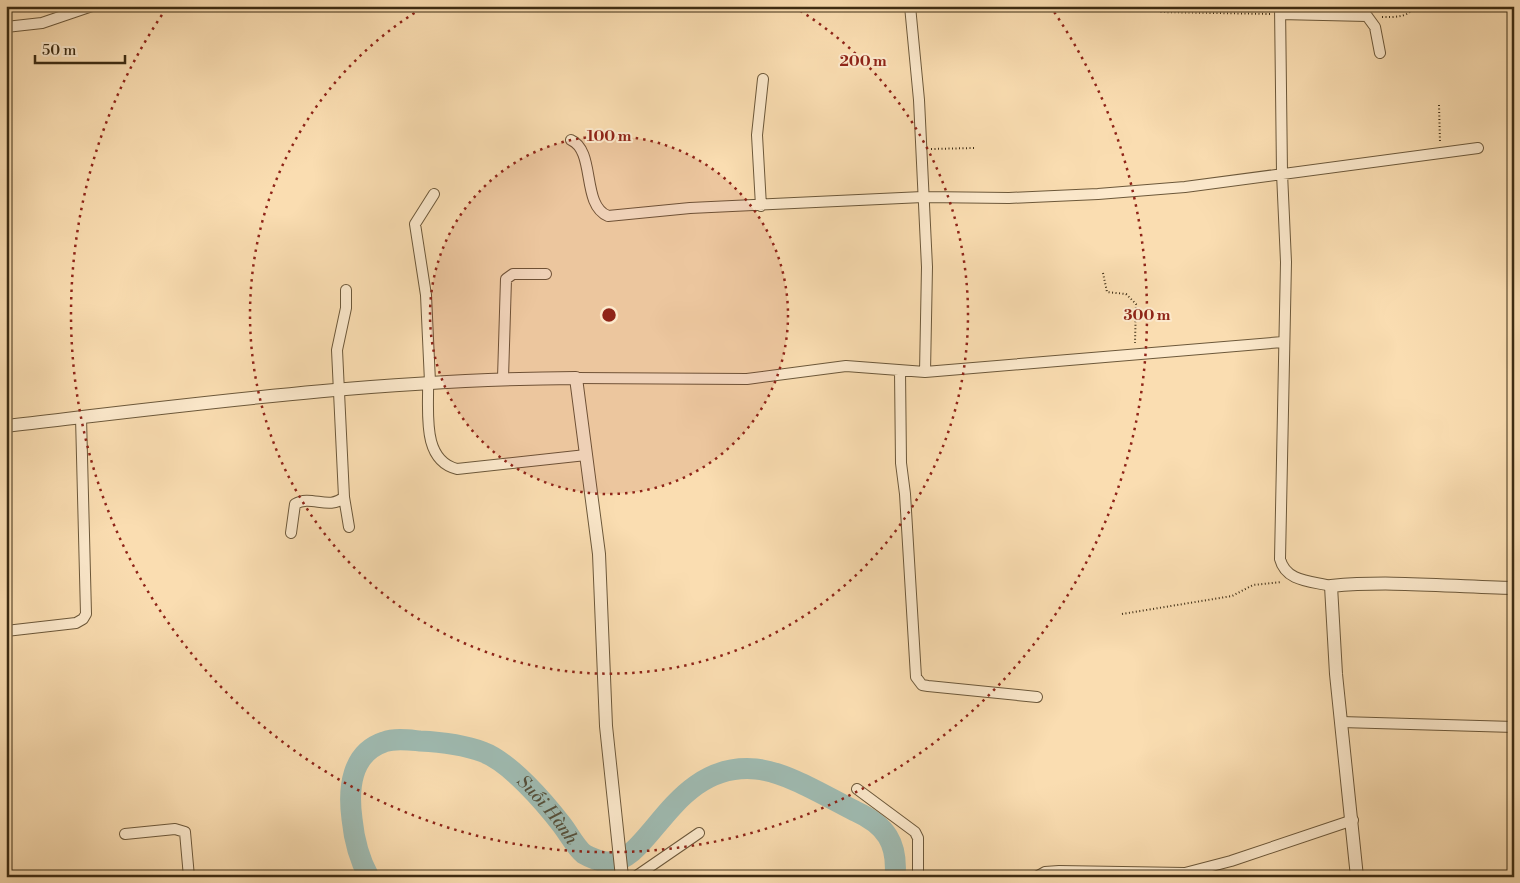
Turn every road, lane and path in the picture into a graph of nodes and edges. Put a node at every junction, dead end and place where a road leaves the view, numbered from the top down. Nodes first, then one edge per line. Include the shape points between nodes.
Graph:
1 (92, 6) edge
2 (910, 6) edge
3 (1152, 6) edge
4 (1415, 6) edge
5 (1280, 10) edge
6 (1367, 16) junction
7 (6, 27) edge
8 (1380, 53) dead end
9 (763, 79) dead end
10 (1439, 105) dead end
11 (571, 140) dead end
12 (975, 148) dead end
13 (1478, 148) dead end
14 (921, 149) junction
15 (1438, 154) junction
16 (1282, 173) junction
17 (434, 194) dead end
18 (924, 197) junction
19 (760, 206) junction
20 (1103, 273) dead end
21 (546, 274) dead end
22 (346, 290) dead end
23 (1283, 342) junction
24 (1137, 356) junction
25 (900, 370) junction
26 (925, 372) junction
27 (503, 378) junction
28 (576, 378) junction
29 (429, 382) junction
30 (338, 390) junction
31 (81, 417) junction
32 (6, 426) edge
33 (586, 455) junction
34 (344, 497) junction
35 (349, 527) dead end
36 (291, 533) dead end
37 (1290, 576) junction
38 (1331, 586) junction
39 (1514, 588) edge
40 (1122, 614) dead end
41 (6, 631) edge
42 (1037, 697) dead end
43 (1341, 722) junction
44 (1514, 727) edge
45 (857, 789) dead end
46 (1353, 820) junction
47 (125, 834) dead end
48 (699, 834) dead end
49 (189, 877) edge
50 (622, 877) edge
51 (635, 877) edge
52 (918, 877) edge
53 (1036, 877) edge
54 (1357, 877) edge

1 - 7 street via 42,23
2 - 14 street
3 - 5 path via 1160,12
4 - 6 path via 1413,11 1402,16
5 - 6 street
5 - 16 street
6 - 8 street via 1375,27
9 - 19 street via 757,136
10 - 15 path
11 - 19 street via 582,150 594,201 602,214
12 - 14 path
13 - 15 street
14 - 18 street
15 - 16 street
16 - 18 street via 1185,187 1098,194
16 - 23 street via 1286,262
17 - 29 street via 415,224 426,295
18 - 19 street
18 - 26 street via 927,267
20 - 24 path via 1107,292 1126,294 1136,304
21 - 27 street via 513,274 506,278
22 - 30 street via 346,308 338,338
23 - 24 street
23 - 37 street via 1280,559
24 - 26 street
25 - 26 street
25 - 28 street via 846,366 747,379
25 - 42 street via 901,463 906,494 918,682 928,686
27 - 28 street
27 - 29 street
28 - 33 street
29 - 30 street
29 - 33 street via 430,438 437,458 447,467 457,469
30 - 31 street
30 - 34 street
31 - 32 street
31 - 41 street via 86,614 76,623
33 - 50 street via 599,554 606,726
34 - 35 street
34 - 36 street via 334,504 306,501 295,504
37 - 38 street
37 - 40 path via 1281,583 1253,585 1232,596
38 - 39 street via 1369,582
38 - 43 street
43 - 44 street
43 - 46 street
45 - 52 street via 915,832 918,838
46 - 53 street via 1185,873 1059,871
46 - 54 street
47 - 49 street via 175,829 185,832
48 - 51 street

